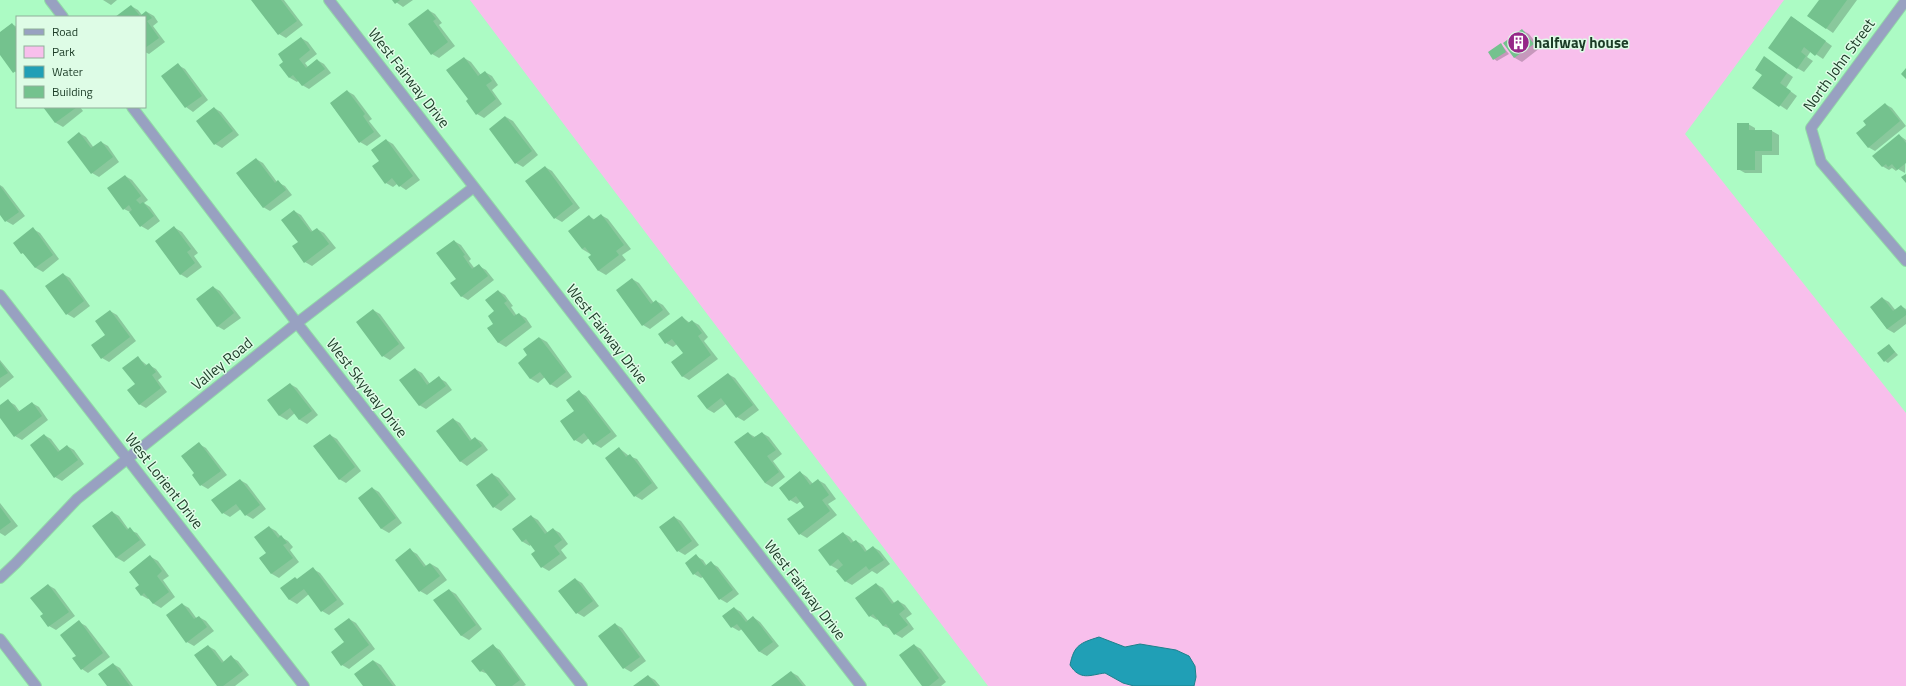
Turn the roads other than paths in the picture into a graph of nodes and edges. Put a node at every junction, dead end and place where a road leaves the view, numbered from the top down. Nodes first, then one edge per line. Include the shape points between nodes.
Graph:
1 (50, 0) edge
2 (329, 0) edge
3 (1905, 2) edge
4 (62, 16) edge
5 (133, 108) edge
6 (474, 187) junction
7 (1906, 261) edge
8 (0, 295) edge
9 (297, 323) junction
10 (127, 459) junction
11 (0, 578) edge
12 (0, 639) edge
13 (36, 686) edge
14 (304, 686) edge
15 (582, 686) edge
16 (861, 686) edge

1 - 4 street
2 - 6 street, West Fairway Drive
3 - 7 street, North John Street via 1811,128 1821,162
5 - 9 street, West Skyway Drive
6 - 9 street, Valley Road
6 - 16 street, West Fairway Drive
8 - 10 street, West Lorient Drive
9 - 10 street, Valley Road
9 - 15 street, West Skyway Drive
10 - 11 street, Valley Road via 77,499
10 - 14 street, West Lorient Drive
12 - 13 street

